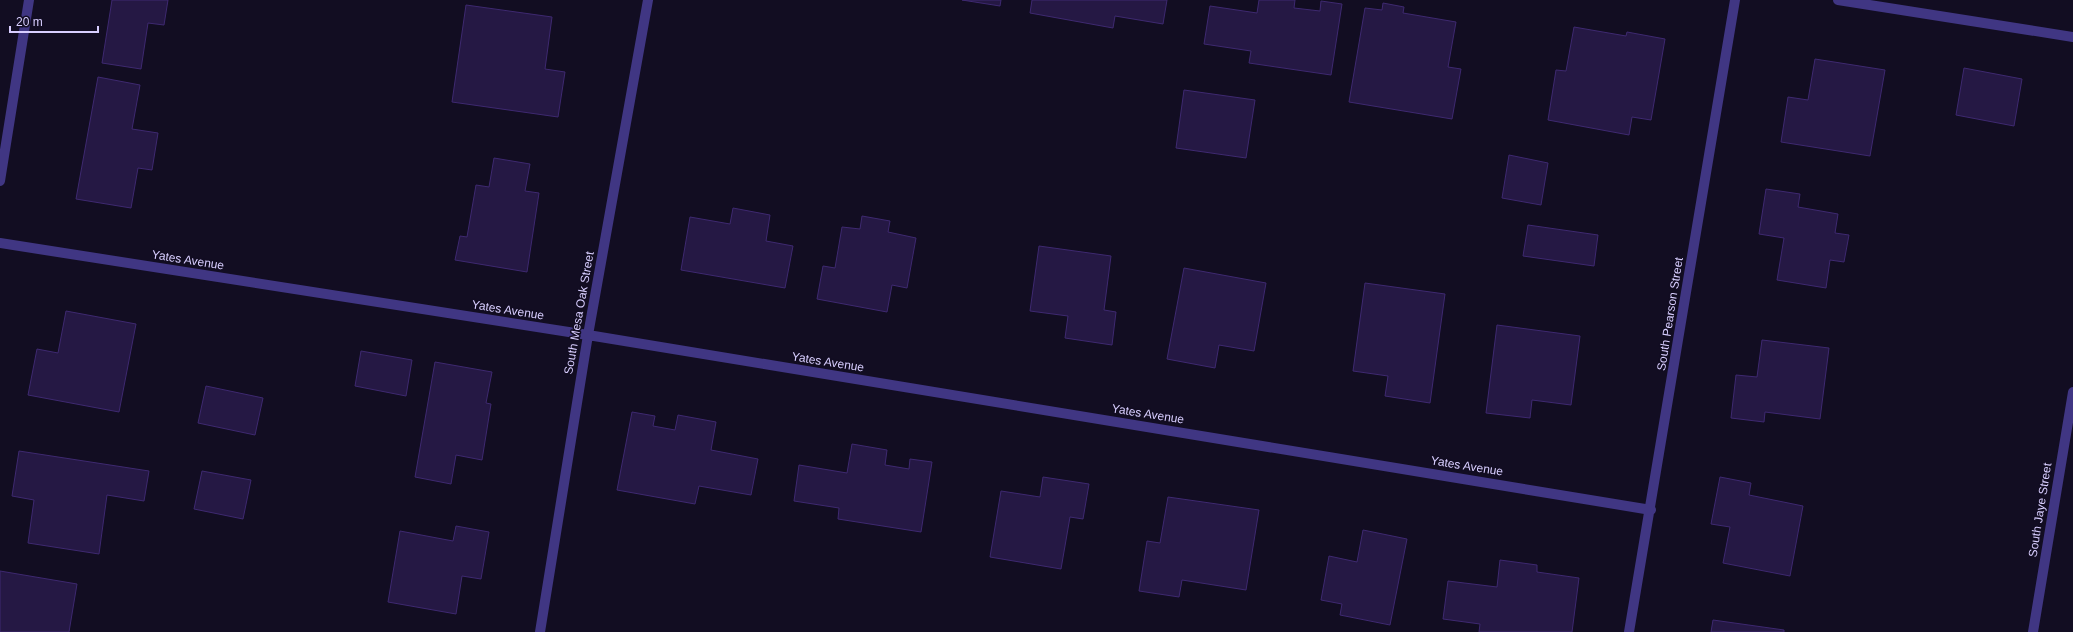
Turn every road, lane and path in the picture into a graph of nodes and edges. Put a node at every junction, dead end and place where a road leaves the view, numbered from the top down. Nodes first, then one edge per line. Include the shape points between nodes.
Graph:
1 (29, 0) edge
2 (648, 0) edge
3 (1735, 0) edge
4 (1838, 0) edge
5 (2073, 37) edge
6 (0, 181) edge
7 (0, 243) edge
8 (588, 335) junction
9 (2073, 392) edge
10 (1651, 510) junction
11 (540, 632) edge
12 (1629, 632) edge
13 (2033, 632) edge

1 - 6 street
2 - 8 street, South Mesa Oak Street
3 - 10 street, South Pearson Street
4 - 5 street
7 - 8 street, Yates Avenue
8 - 10 street, Yates Avenue
8 - 11 street, South Mesa Oak Street
9 - 13 street, South Jaye Street
10 - 12 street, South Pearson Street

